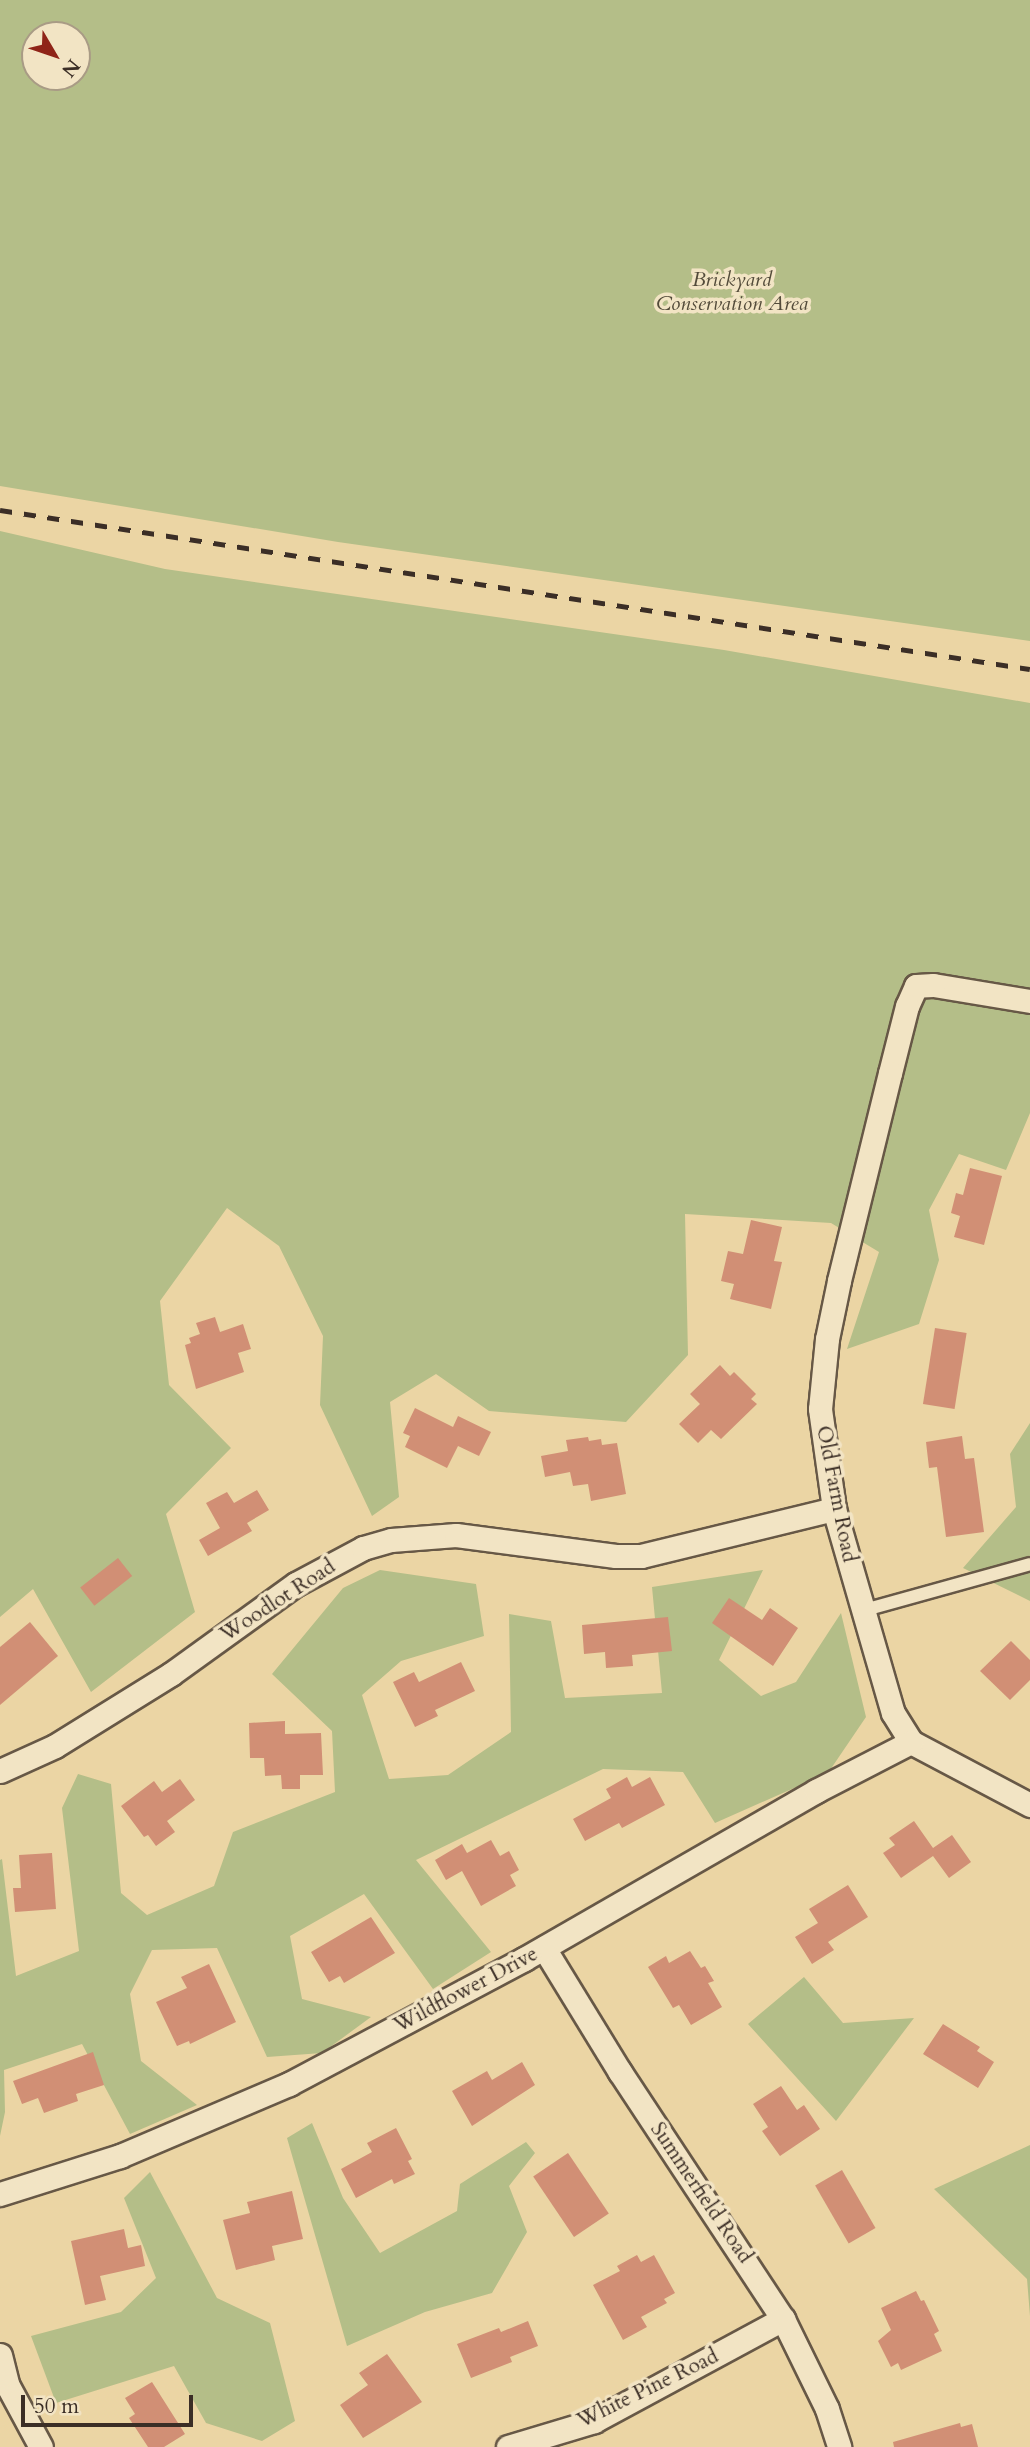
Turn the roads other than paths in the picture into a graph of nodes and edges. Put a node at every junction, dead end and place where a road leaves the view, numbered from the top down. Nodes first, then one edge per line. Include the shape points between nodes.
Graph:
1 (1030, 1001) edge
2 (834, 1509) junction
3 (1030, 1564) edge
4 (861, 1611) junction
5 (911, 1742) junction
6 (0, 1771) edge
7 (1030, 1805) edge
8 (544, 1948) junction
9 (0, 2194) edge
10 (783, 2319) junction
11 (0, 2355) edge
12 (41, 2447) edge
13 (508, 2447) edge
14 (839, 2447) edge

1 - 2 street, Old Farm Road via 933,985 916,986 907,1006 827,1339 820,1409
2 - 4 street, Old Farm Road
2 - 6 street, Woodlot Road via 641,1556 456,1535 391,1540 363,1548 296,1584 170,1674 55,1746
3 - 4 lane
4 - 5 street, Old Farm Road via 893,1713
5 - 7 street
5 - 8 street, Wildflower Drive via 816,1791
8 - 9 street, Wildflower Drive via 289,2084 120,2156
8 - 10 street, Summerfield Road
10 - 13 street, White Pine Road via 594,2421
10 - 14 street, Summerfield Road via 827,2409
11 - 12 street via 8,2386

